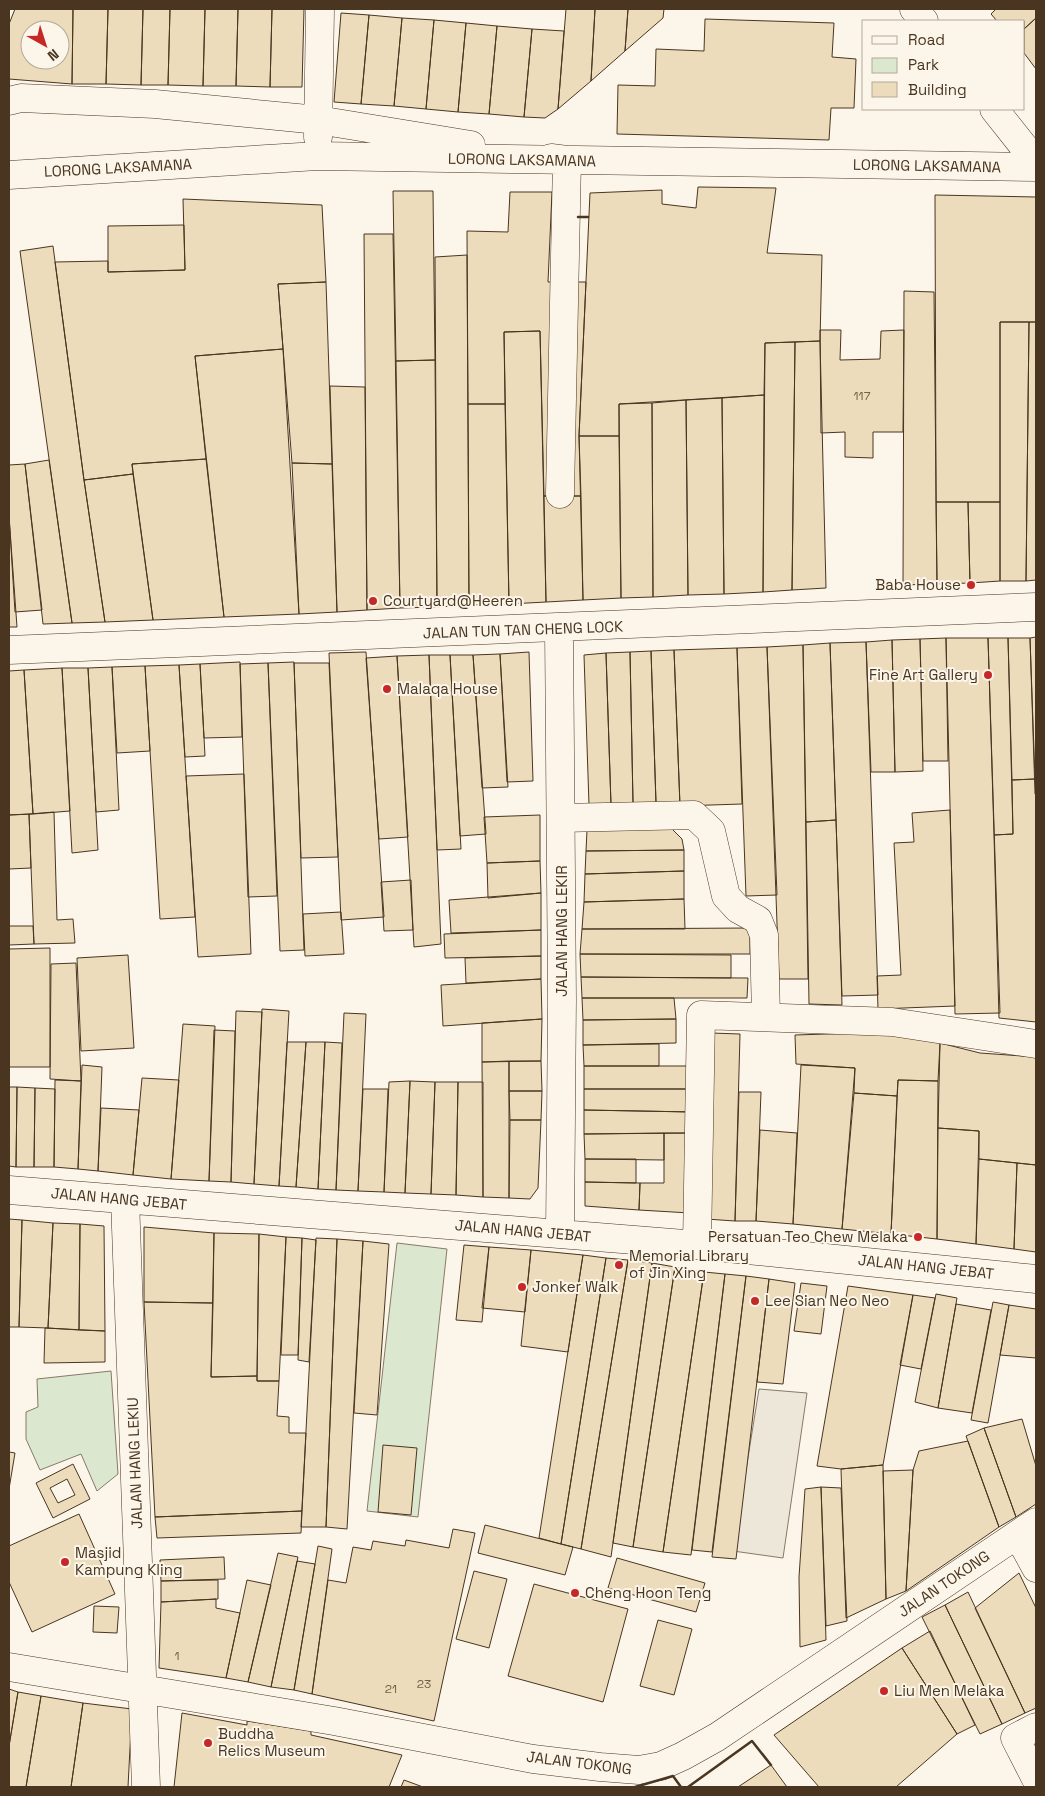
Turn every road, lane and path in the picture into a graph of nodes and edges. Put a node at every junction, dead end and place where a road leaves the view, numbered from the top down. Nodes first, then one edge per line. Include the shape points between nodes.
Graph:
1 (320, 9) edge
2 (914, 9) edge
3 (923, 20) edge
4 (9, 101) edge
5 (995, 110) edge
6 (318, 120) junction
7 (317, 156) junction
8 (567, 160) junction
9 (1036, 162) edge
10 (1036, 167) edge
11 (9, 175) edge
12 (560, 494) dead end
13 (1036, 607) edge
14 (559, 629) junction
15 (9, 650) edge
16 (562, 818) junction
17 (766, 1016) junction
18 (1036, 1044) edge
19 (9, 1190) edge
20 (125, 1199) junction
21 (560, 1234) junction
22 (697, 1245) junction
23 (1036, 1278) edge
24 (1027, 1529) edge
25 (1036, 1568) edge
26 (9, 1667) edge
27 (144, 1690) junction
28 (1036, 1727) edge
29 (601, 1777) edge
30 (1036, 1779) edge
31 (146, 1787) edge

1 - 6 street
2 - 3 street
4 - 6 street via 21,98 155,104
5 - 9 street
6 - 7 street
6 - 8 street
7 - 8 street, LORONG LAKSAMANA
7 - 11 street, LORONG LAKSAMANA
8 - 10 street, LORONG LAKSAMANA
8 - 12 street
13 - 14 street, JALAN TUN TAN CHENG LOCK
14 - 15 street, JALAN TUN TAN CHENG LOCK
14 - 16 street, JALAN HANG LEKIR
16 - 17 street via 694,815 711,831 726,896 738,909 758,920 764,935
16 - 21 street, JALAN HANG LEKIR
17 - 18 street via 892,1022
17 - 22 street via 701,1016
19 - 20 street, JALAN HANG JEBAT
20 - 21 street, JALAN HANG JEBAT
20 - 27 street, JALAN HANG LEKIU
21 - 22 street, JALAN HANG JEBAT
22 - 23 street, JALAN HANG JEBAT
24 - 25 street
24 - 29 street, JALAN TOKONG via 717,1737 661,1766
26 - 27 street, JALAN TOKONG
27 - 29 street, JALAN TOKONG via 533,1759
27 - 31 street, JALAN HANG LEKIU
28 - 30 street via 1015,1738

